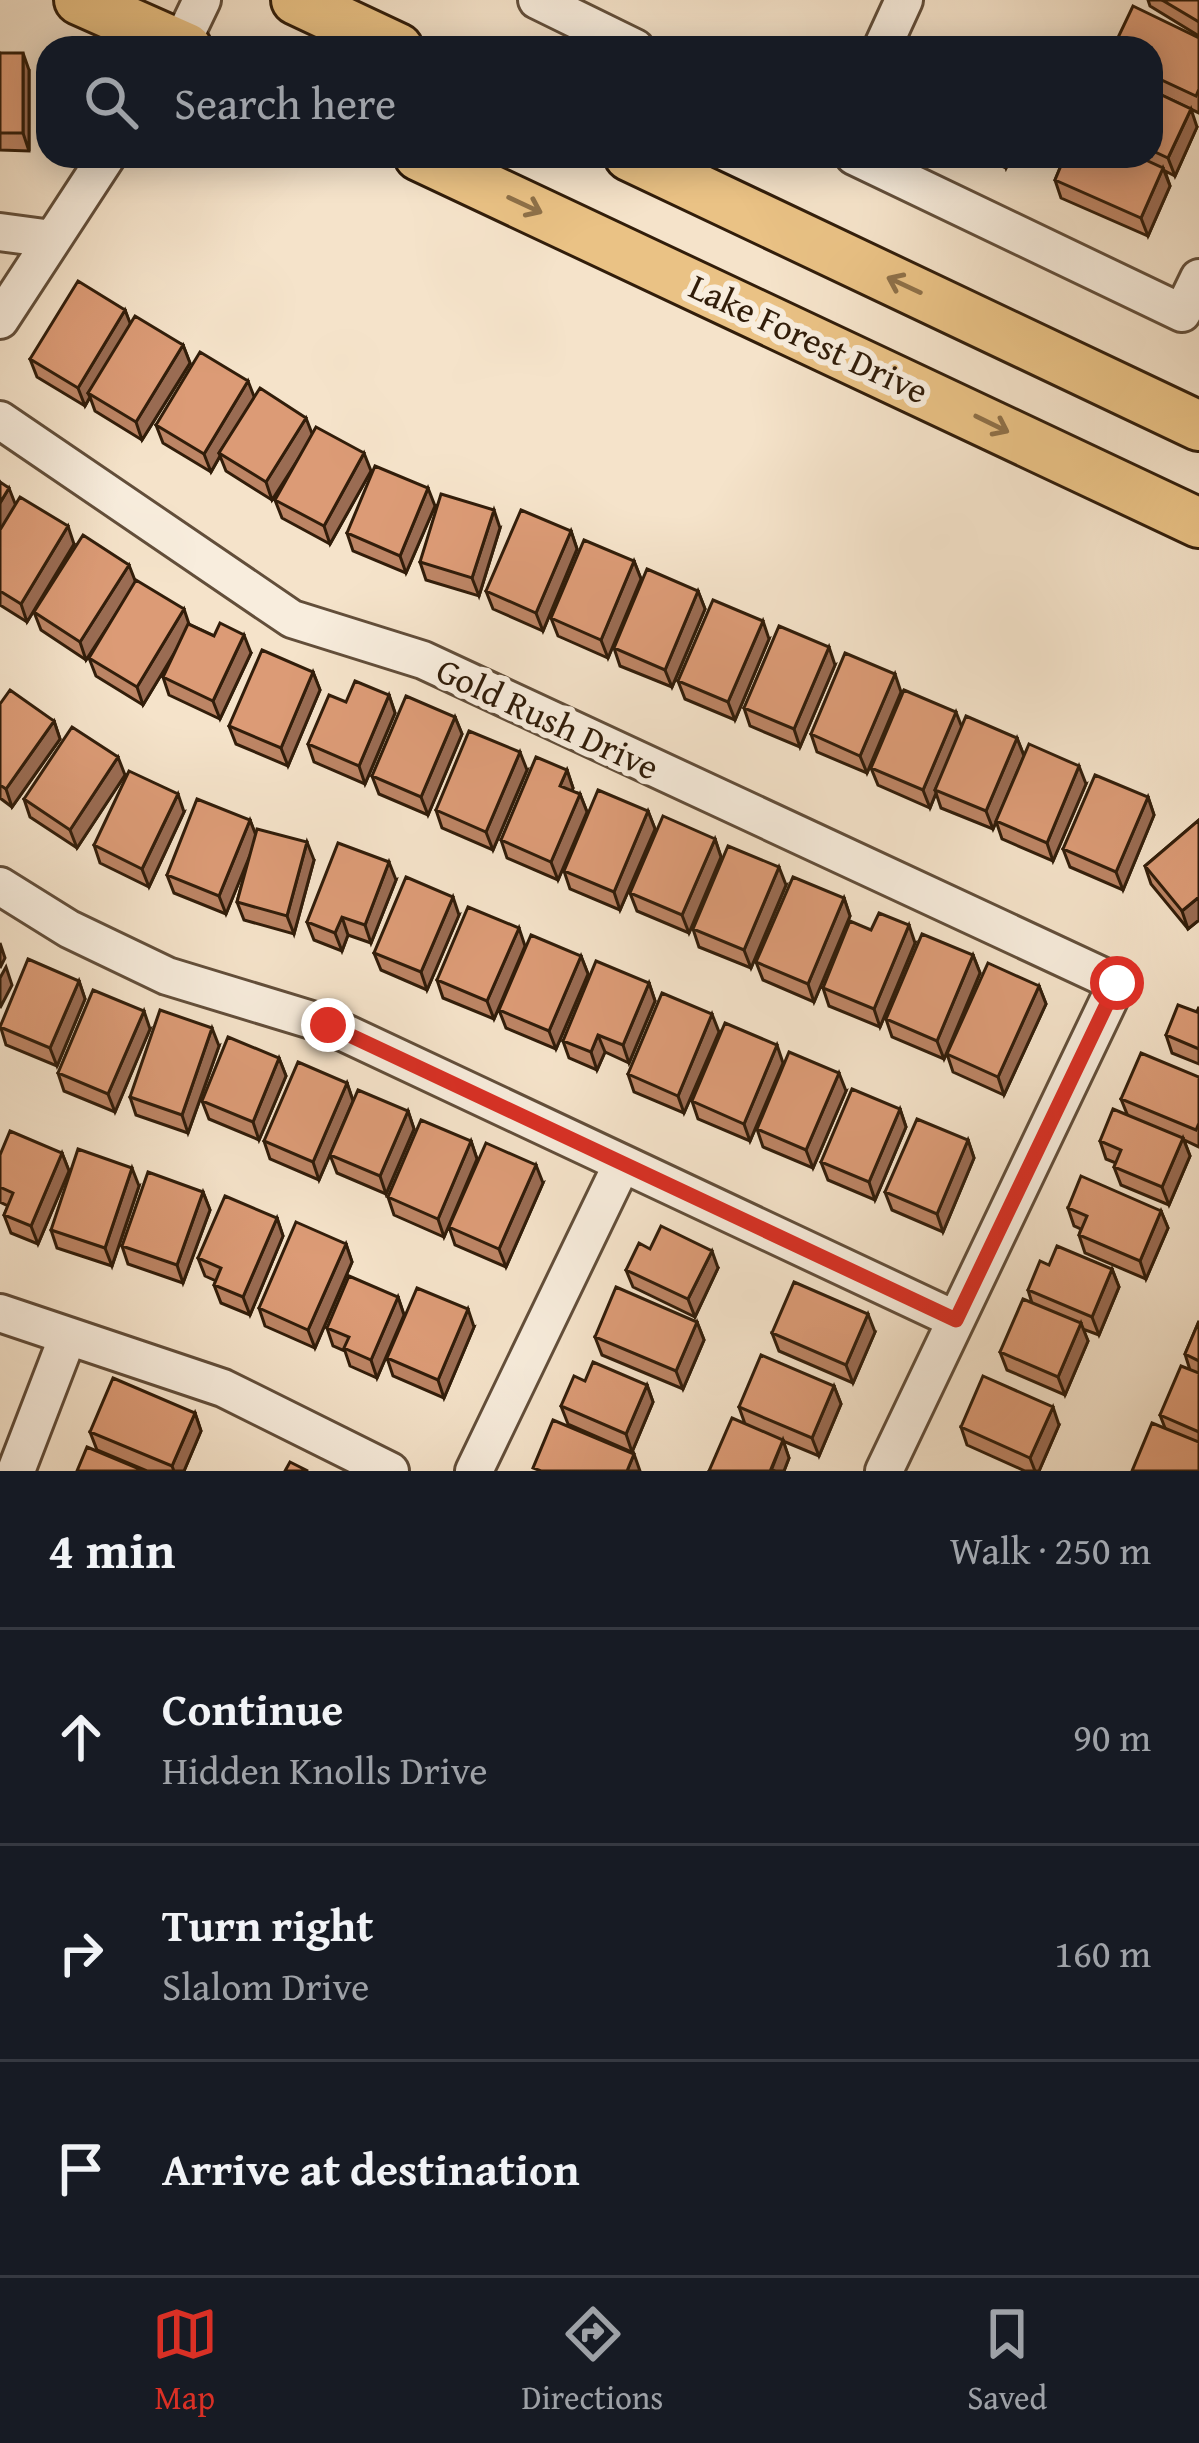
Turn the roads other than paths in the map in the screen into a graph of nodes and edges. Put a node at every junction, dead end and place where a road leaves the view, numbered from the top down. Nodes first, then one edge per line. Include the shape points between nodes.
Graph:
1 (79, 0) edge
2 (202, 0) edge
3 (296, 0) edge
4 (537, 0) edge
5 (904, 0) edge
6 (158, 36) edge
7 (187, 36) edge
8 (372, 36) edge
9 (610, 36) edge
10 (888, 36) edge
11 (99, 168) edge
12 (445, 168) edge
13 (653, 168) edge
14 (879, 168) edge
15 (0, 232) edge
16 (52, 239) junction
17 (1199, 278) edge
18 (0, 320) edge
19 (0, 420) edge
20 (1199, 426) edge
21 (1199, 523) edge
22 (0, 886) edge
23 (622, 1164) junction
24 (0, 1313) edge
25 (956, 1320) junction
26 (68, 1336) junction
27 (16, 1471) edge
28 (391, 1471) edge
29 (474, 1471) edge
30 (884, 1471) edge

1 - 6 main road
2 - 7 street
3 - 8 main road
4 - 9 street
5 - 10 street
11 - 16 street
12 -> 21 main road, Lake Forest Drive
20 -> 13 main road
14 - 17 street via 1182,313
15 - 16 street
16 - 18 street
19 - 25 street, Gold Rush Drive via 292,619 423,660 1117,983
22 - 23 street via 167,976 328,1025
23 - 25 street
23 - 29 street
24 - 26 street
25 - 30 street
26 - 27 street
26 - 28 street via 223,1388

